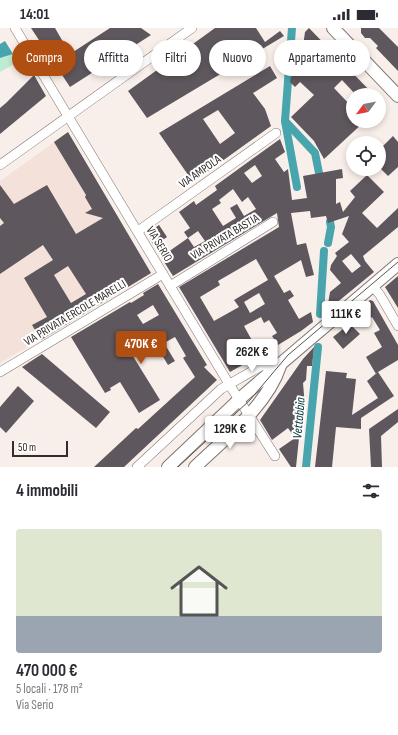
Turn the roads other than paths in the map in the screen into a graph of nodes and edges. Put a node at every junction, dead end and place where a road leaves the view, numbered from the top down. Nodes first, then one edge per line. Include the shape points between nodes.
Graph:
1 (15, 28) edge
2 (192, 28) edge
3 (333, 28) edge
4 (398, 96) edge
5 (68, 116) junction
6 (276, 133) dead end
7 (0, 165) edge
8 (273, 222) dead end
9 (138, 231) junction
10 (398, 264) edge
11 (163, 274) junction
12 (372, 285) junction
13 (170, 286) junction
14 (398, 326) edge
15 (281, 365) junction
16 (0, 372) edge
17 (229, 384) junction
18 (239, 400) junction
19 (249, 415) junction
20 (275, 456) dead end
21 (137, 467) edge
22 (168, 467) edge
23 (195, 467) edge

1 - 5 street, VIA SERIO
2 - 5 street
3 - 4 street
5 - 7 street
5 - 9 street, VIA SERIO
6 - 9 street, VIA AMPOLA
8 - 13 street, VIA PRIVATA BASTIA
9 - 11 street, VIA SERIO
10 - 12 street
11 - 13 street, VIA SERIO
11 - 16 street, VIA PRIVATA ERCOLE MARELLI
12 - 14 street
12 - 15 street
13 - 17 street, VIA SERIO
15 - 17 street via 261,366
15 - 18 street
15 - 19 street via 269,390
17 - 18 street, VIA SERIO
17 - 21 street
18 - 19 street, VIA SERIO
18 - 22 street
19 - 20 street, VIA SERIO
19 - 23 street

